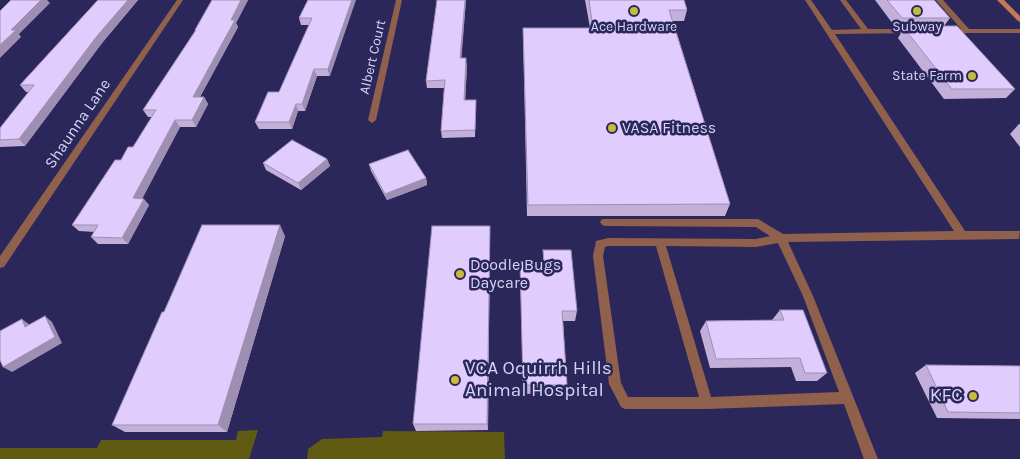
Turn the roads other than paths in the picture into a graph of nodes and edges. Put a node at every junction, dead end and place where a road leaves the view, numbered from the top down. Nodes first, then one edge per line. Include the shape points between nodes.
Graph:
1 (180, 0) edge
2 (399, 0) edge
3 (808, 0) edge
4 (843, 0) edge
5 (940, 0) edge
6 (1000, 0) edge
7 (1020, 20) edge
8 (866, 31) junction
9 (921, 31) edge
10 (940, 31) edge
11 (967, 31) junction
12 (1020, 31) edge
13 (830, 32) junction
14 (372, 120) dead end
15 (605, 222) edge
16 (962, 235) junction
17 (1019, 235) edge
18 (781, 238) junction
19 (660, 242) junction
20 (0, 264) edge
21 (847, 398) junction
22 (707, 403) junction
23 (871, 459) edge

1 - 20 street, Shaunna Lane
2 - 14 street, Albert Court
3 - 13 street
4 - 8 street
5 - 11 street
6 - 7 main road
8 - 9 street
8 - 13 street
10 - 11 street
11 - 12 street
13 - 16 street
15 - 18 street via 758,223
16 - 17 street
16 - 18 street
18 - 19 street via 756,243
18 - 21 street via 808,296
19 - 22 street
19 - 22 street via 600,244 598,256 615,384 625,403
21 - 22 street
21 - 23 street

